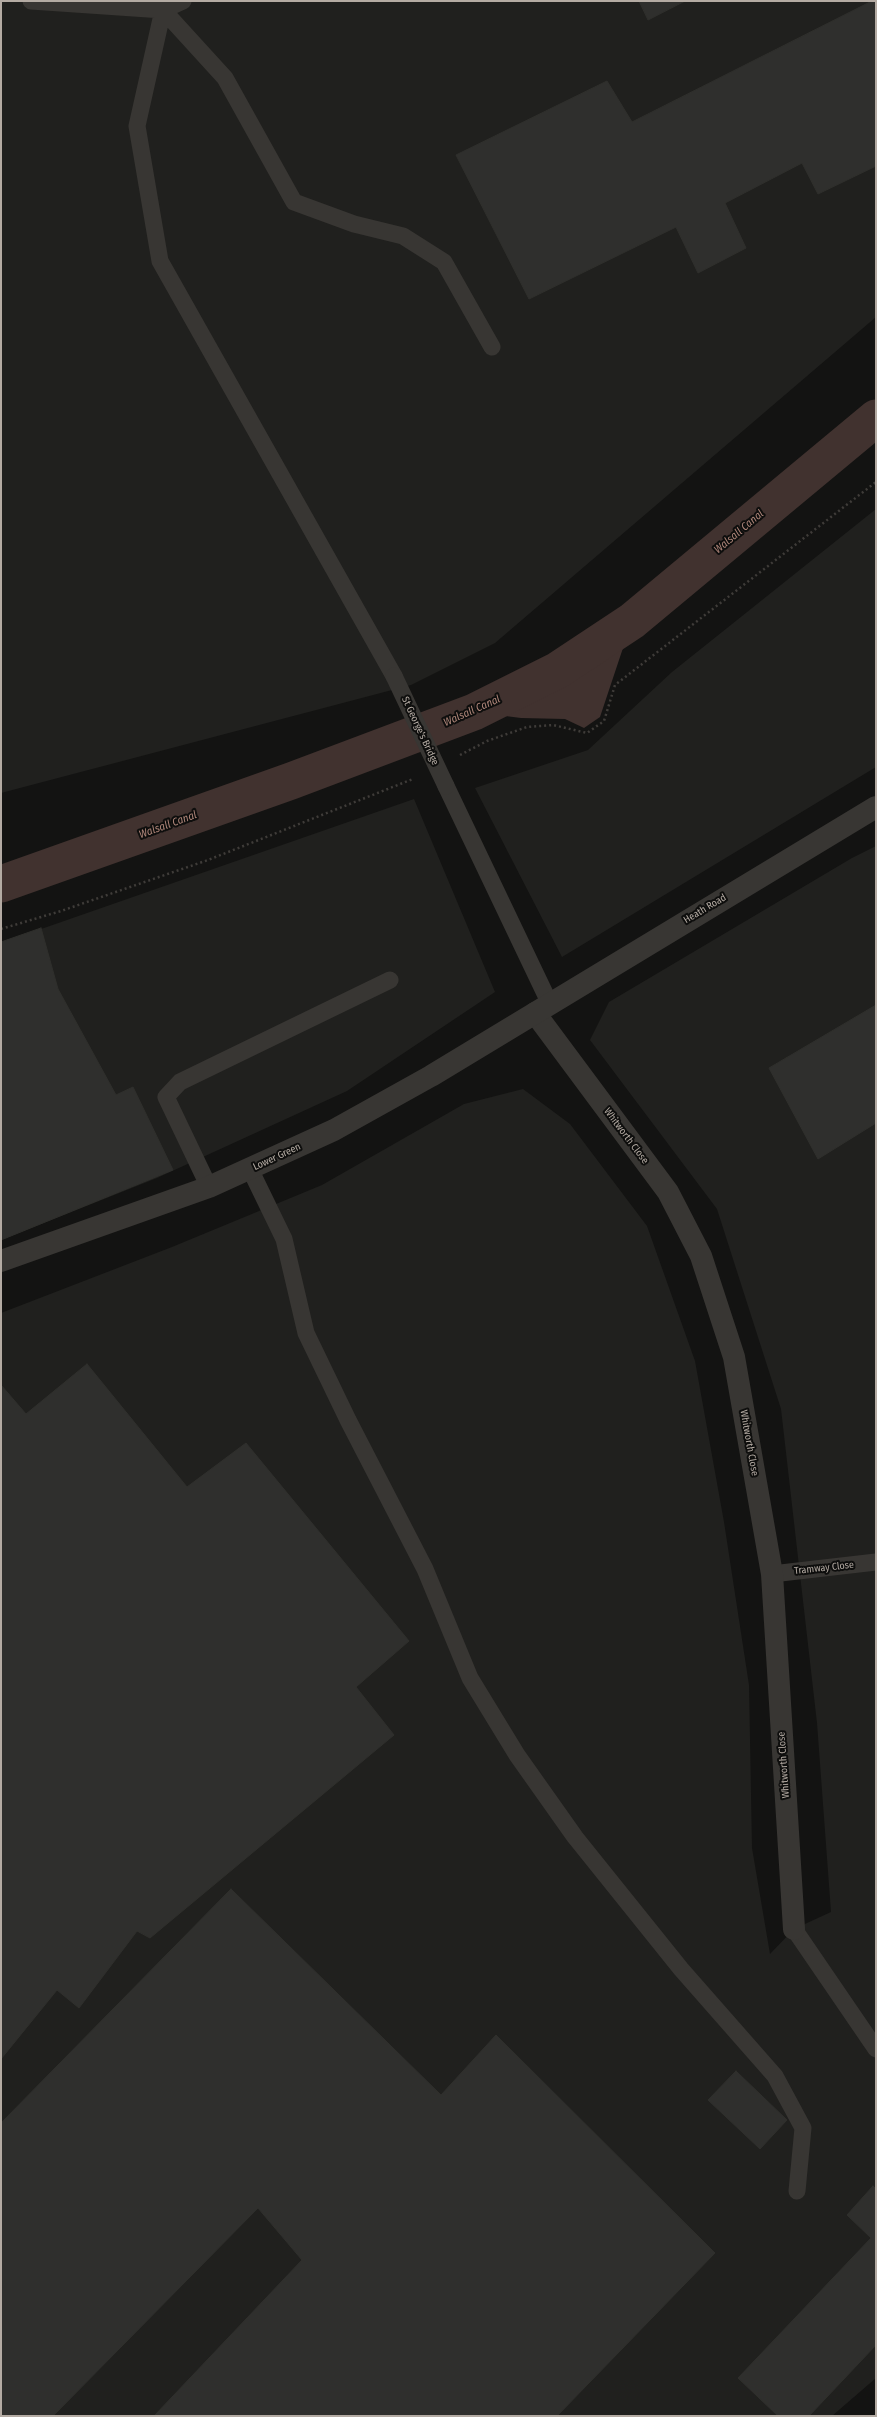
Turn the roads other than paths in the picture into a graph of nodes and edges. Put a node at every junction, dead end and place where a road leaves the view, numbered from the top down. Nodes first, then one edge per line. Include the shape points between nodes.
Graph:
1 (31, 1) edge
2 (183, 1) edge
3 (164, 6) edge
4 (492, 347) dead end
5 (876, 807) edge
6 (390, 980) dead end
7 (543, 1008) junction
8 (250, 1169) junction
9 (209, 1187) junction
10 (1, 1261) edge
11 (876, 1562) edge
12 (772, 1574) junction
13 (794, 1929) joint
14 (876, 2049) edge
15 (797, 2191) dead end

1 - 3 lane
2 - 3 lane
3 - 4 lane via 225,78 294,202 354,224 403,236 444,262
3 - 7 lane, St George's Bridge, bridge via 138,126 160,261 394,676 446,786
5 - 7 street, Heath Road
6 - 9 lane via 180,1082 166,1097
7 - 8 street, Lower Green via 431,1076 334,1130
7 - 12 street, Whitworth Close via 668,1192 701,1256 734,1358
8 - 9 street, Lower Green
8 - 15 lane via 284,1239 306,1333 425,1569 470,1678 517,1756 575,1837 681,1969 774,2076 804,2128
9 - 10 street, Lower Green
11 - 12 lane, Tramway Close
12 - 13 street, Whitworth Close
13 - 14 lane

